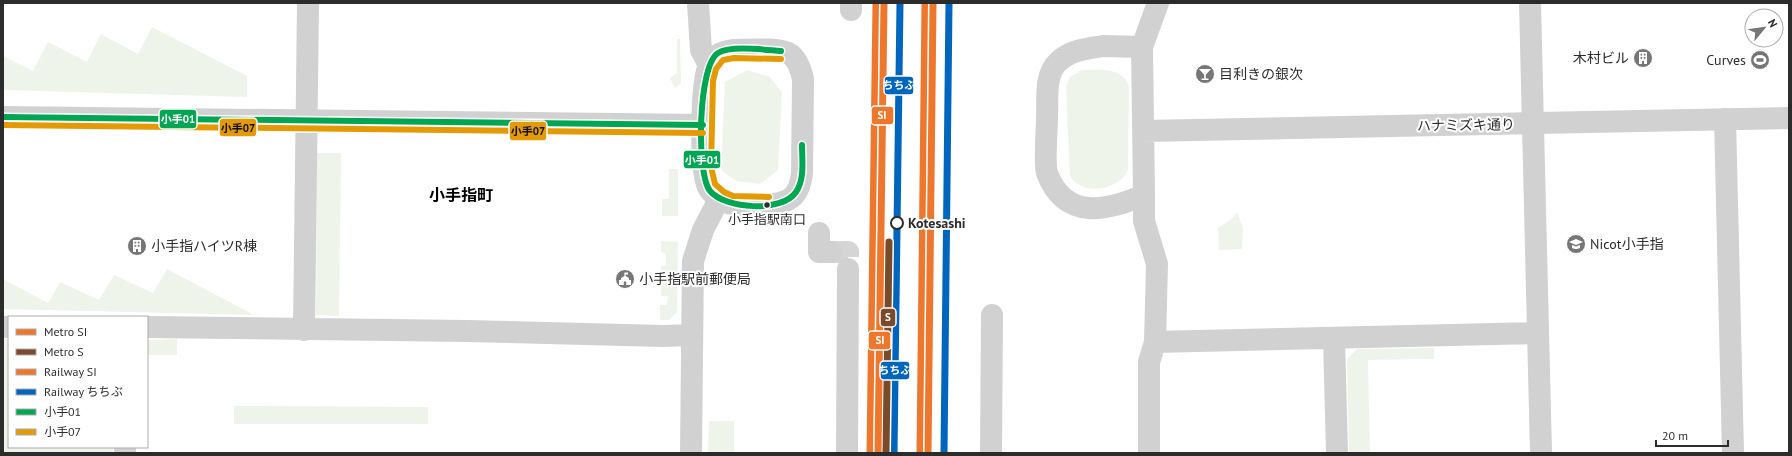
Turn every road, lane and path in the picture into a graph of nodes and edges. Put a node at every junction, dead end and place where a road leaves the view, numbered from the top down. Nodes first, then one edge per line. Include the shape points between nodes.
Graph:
1 (308, 3) edge
2 (698, 3) edge
3 (1158, 3) edge
4 (1530, 3) edge
5 (1142, 47) junction
6 (709, 65) junction
7 (3, 117) edge
8 (1789, 118) edge
9 (1725, 119) junction
10 (307, 120) junction
11 (1532, 123) junction
12 (703, 125) junction
13 (1143, 131) junction
14 (1144, 195) junction
15 (719, 199) junction
16 (819, 232) dead end
17 (831, 252) tunnel mouth
18 (848, 270) tunnel mouth
19 (992, 315) dead end
20 (148, 327) edge
21 (304, 330) junction
22 (1538, 333) junction
23 (692, 335) junction
24 (1334, 338) junction
25 (1155, 342) junction
26 (692, 453) edge
27 (847, 453) edge
28 (992, 453) edge
29 (1149, 453) edge
30 (1337, 453) edge
31 (1541, 453) edge
32 (1732, 453) edge

1 - 10 street
2 - 6 street via 701,50
3 - 5 street
4 - 11 street
5 - 13 street
5 - 14 street via 1102,46 1070,52 1056,63 1048,80 1046,172 1060,195 1078,207 1105,209
6 - 12 street via 705,80
6 - 15 street via 718,53 733,50 781,51 790,53 800,68 803,79 802,174 800,186 792,198 769,205 731,204
7 - 10 street
8 - 9 street, ハナミズキ通り
9 - 11 street, ハナミズキ通り
9 - 32 street
10 - 12 street
10 - 21 street
11 - 13 street, ハナミズキ通り
11 - 22 street
12 - 15 street via 703,168 708,188
13 - 14 street
14 - 25 street via 1144,220 1157,264
15 - 23 street via 703,230 693,261
16 - 17 street via 819,252
18 - 27 street
19 - 28 street
20 - 21 street
21 - 23 street
22 - 24 street
22 - 31 street
23 - 26 street
24 - 25 street
24 - 30 street
25 - 29 street via 1149,362

